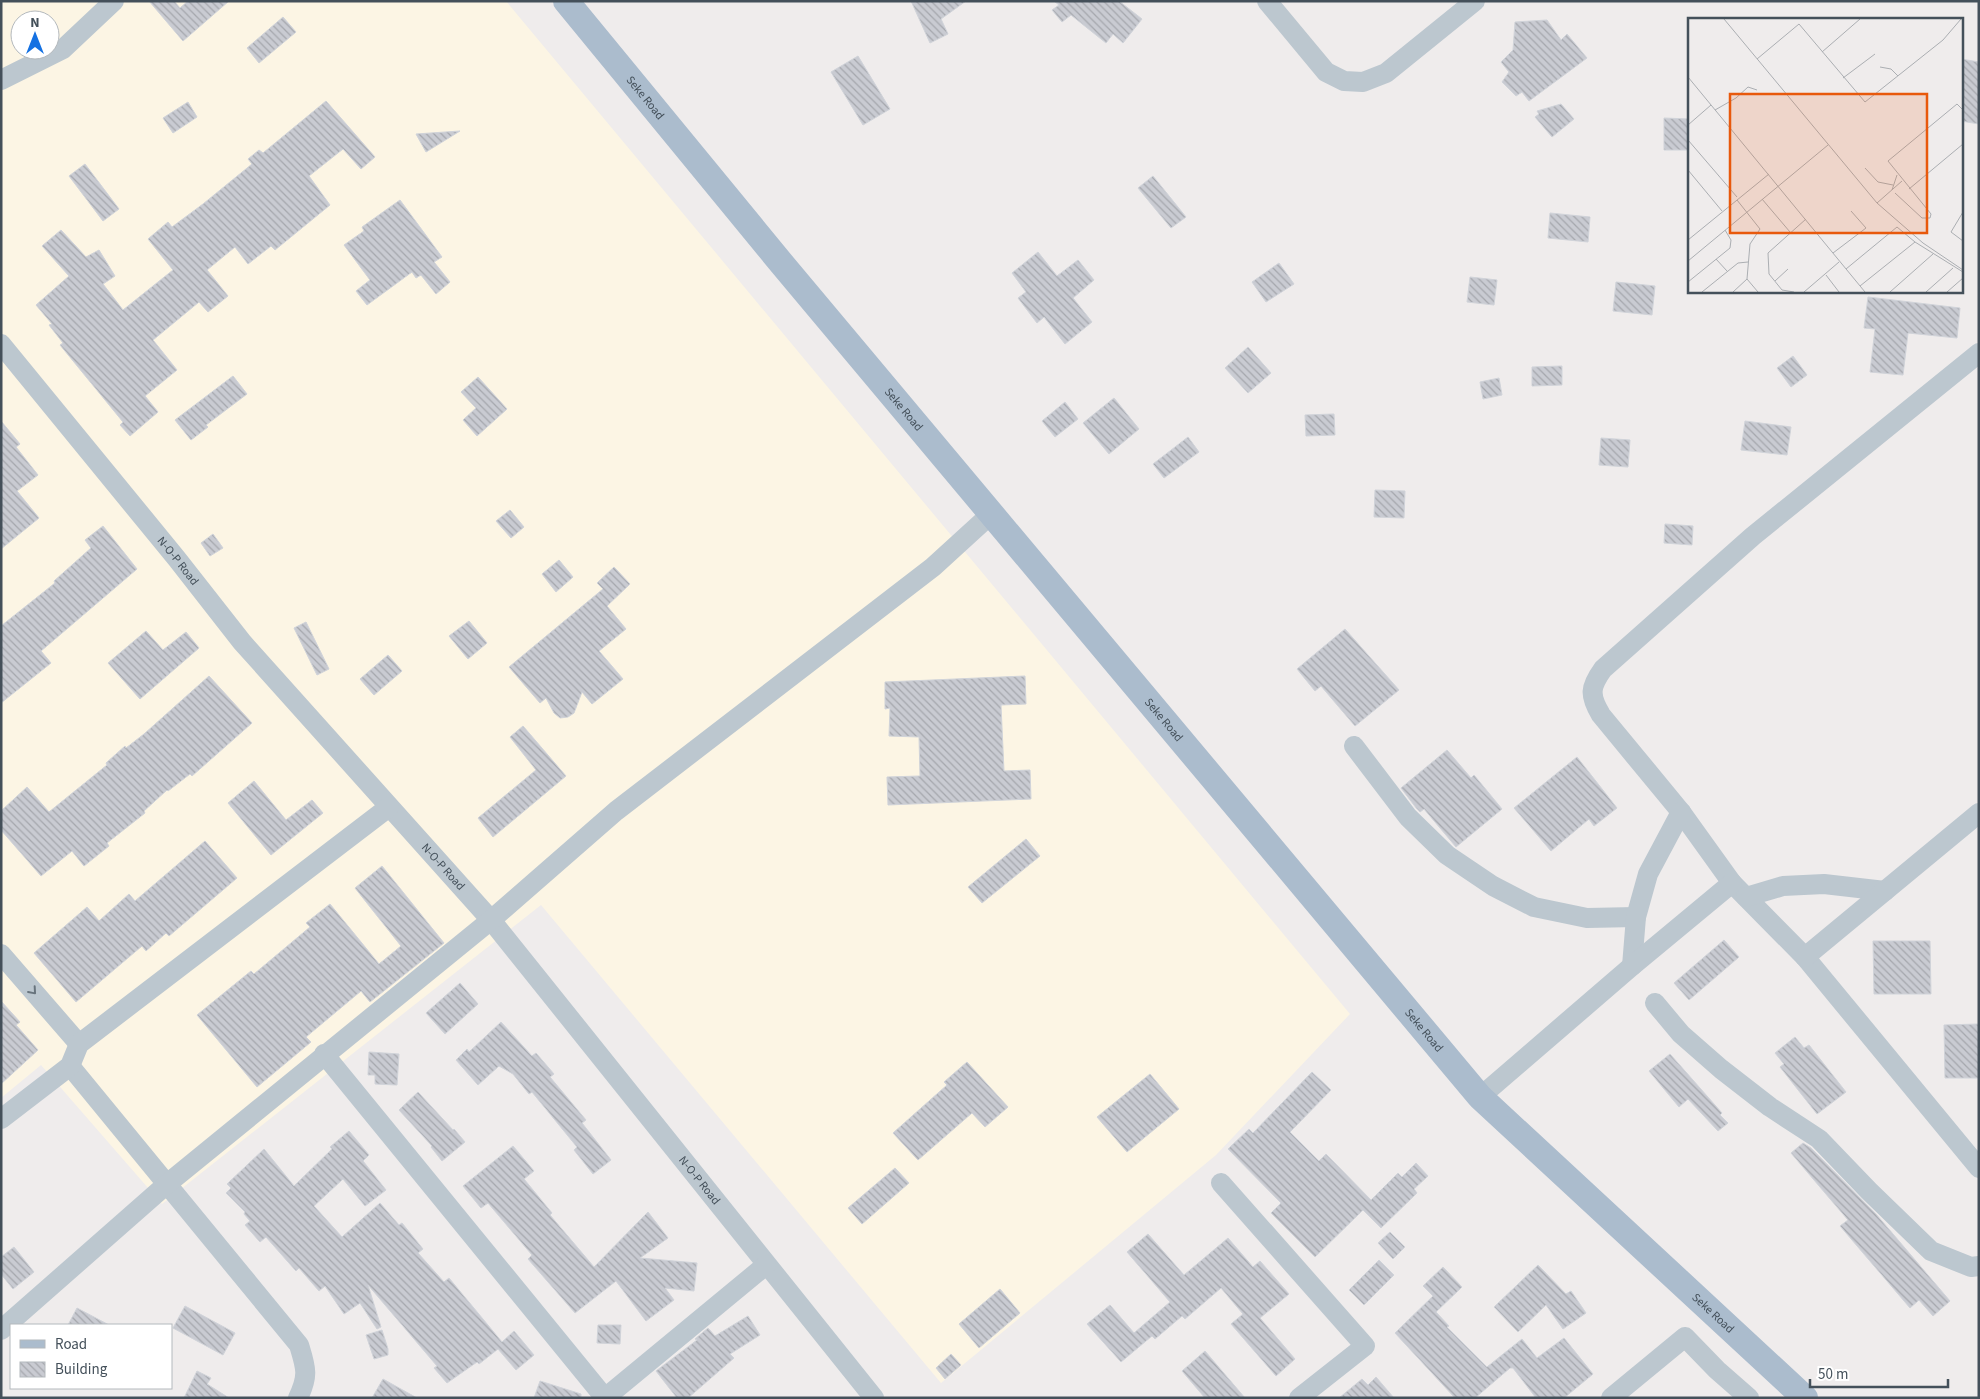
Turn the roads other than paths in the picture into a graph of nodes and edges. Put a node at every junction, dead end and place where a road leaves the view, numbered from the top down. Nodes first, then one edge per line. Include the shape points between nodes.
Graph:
1 (114, 1) edge
2 (566, 1) edge
3 (1266, 1) edge
4 (1476, 1) edge
5 (1, 80) edge
6 (1, 344) edge
7 (1979, 353) edge
8 (991, 514) junction
9 (1354, 746) dead end
10 (390, 807) junction
11 (1681, 812) junction
12 (1979, 813) edge
13 (1739, 890) junction
14 (1885, 891) junction
15 (1636, 917) junction
16 (491, 920) junction
17 (1, 954) edge
18 (1805, 957) junction
19 (1632, 966) junction
20 (1655, 1003) dead end
21 (79, 1044) junction
22 (324, 1054) junction
23 (70, 1066) junction
24 (1480, 1097) junction
25 (1, 1120) edge
26 (1979, 1168) edge
27 (1221, 1183) dead end
28 (167, 1184) junction
29 (766, 1264) junction
30 (1979, 1266) edge
31 (1, 1330) edge
32 (298, 1398) edge
33 (605, 1398) edge
34 (874, 1398) edge
35 (1299, 1398) edge
36 (1611, 1398) edge
37 (1749, 1398) edge
38 (1805, 1398) edge

1 - 5 street via 63,49
2 - 8 main road, Seke Road
3 - 4 street via 1326,72 1344,81 1363,82 1386,73
6 - 10 street, N-O-P Road via 242,642
7 - 11 street via 1752,536 1603,669 1594,681 1593,702 1601,715
8 - 16 street via 933,567 616,811
8 - 24 main road, Seke Road
9 - 15 street via 1408,817 1447,855 1493,886 1534,907 1587,918
10 - 16 street, N-O-P Road
10 - 21 street
11 - 13 street
11 - 15 street via 1648,874
12 - 14 street
13 - 14 street via 1824,884
13 - 18 street
13 - 19 street
14 - 18 street
15 - 19 street
16 - 22 street
16 - 29 street, N-O-P Road
17 -> 21 street
18 - 26 street
19 - 24 street
20 - 30 street via 1681,1034 1721,1069 1770,1107 1820,1139 1931,1251 1971,1267
21 - 23 street
22 - 28 street
22 - 33 street
23 - 25 street
23 - 28 street
24 - 38 main road, Seke Road
27 - 35 street via 1365,1346
28 - 31 street
28 - 32 street via 299,1345 305,1364 305,1382
29 - 33 street
29 - 34 street, N-O-P Road
36 - 37 street via 1685,1337

